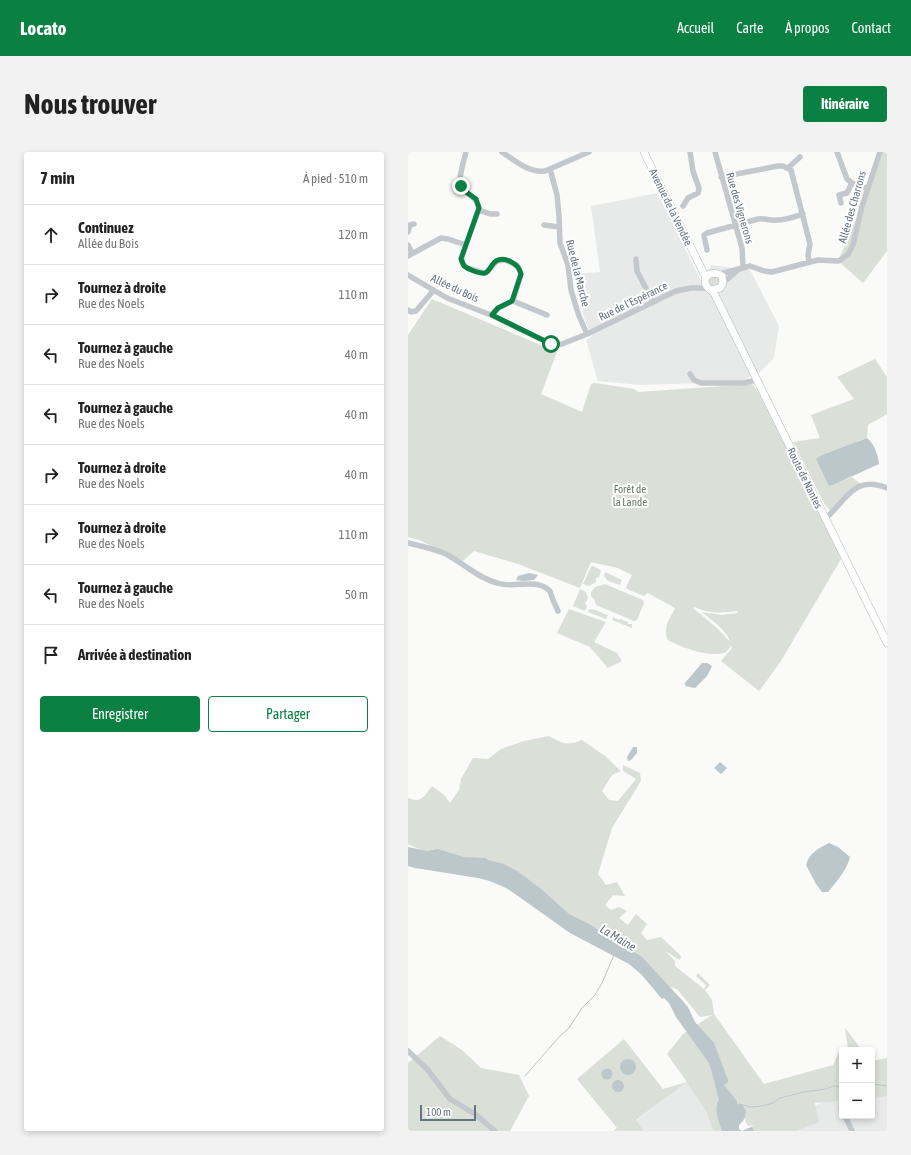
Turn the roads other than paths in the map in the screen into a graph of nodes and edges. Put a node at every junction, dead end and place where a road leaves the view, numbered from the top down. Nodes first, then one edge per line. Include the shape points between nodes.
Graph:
1 (466, 152) edge
2 (502, 152) edge
3 (589, 152) edge
4 (644, 152) edge
5 (690, 152) edge
6 (715, 152) edge
7 (837, 152) edge
8 (880, 152) edge
9 (800, 157) dead end
10 (788, 168) junction
11 (550, 169) junction
12 (721, 177) junction
13 (852, 183) junction
14 (867, 188) junction
15 (841, 203) dead end
16 (683, 206) dead end
17 (479, 210) junction
18 (497, 214) dead end
19 (803, 214) junction
20 (414, 224) dead end
21 (544, 224) dead end
22 (735, 225) junction
23 (559, 227) junction
24 (408, 232) edge
25 (408, 245) edge
26 (466, 245) junction
27 (707, 250) dead end
28 (410, 255) edge
29 (636, 259) dead end
30 (809, 262) junction
31 (742, 268) junction
32 (720, 274) junction
33 (408, 275) edge
34 (709, 282) junction
35 (722, 286) junction
36 (433, 291) junction
37 (512, 301) junction
38 (652, 302) junction
39 (408, 310) edge
40 (724, 312) junction
41 (492, 315) junction
42 (547, 315) dead end
43 (586, 334) junction
44 (690, 374) dead end
45 (756, 380) junction
46 (887, 488) edge
47 (826, 519) junction
48 (408, 543) edge
49 (558, 611) dead end
50 (887, 643) edge
51 (408, 1051) edge
52 (846, 1119) edge
53 (495, 1131) edge
54 (852, 1131) edge

1 - 17 street via 460,183 462,189 478,202
2 - 11 street via 534,171
3 - 11 street
4 - 34 main road, Avenue de la Vendée
5 - 16 street via 699,189 698,193 688,198
6 - 12 street, Rue des Vignerons
7 - 13 street via 847,179
8 - 14 street, Allée des Charrons
9 - 10 street
10 - 12 street via 778,166
10 - 19 street via 793,175
11 - 23 street, Rue de la Marche via 557,195
12 - 22 street, Rue des Vignerons
13 - 14 street
13 - 15 street via 847,193 839,195
14 - 30 street, Allée des Charrons via 853,245 848,254 838,261 824,259
17 - 18 street
17 - 26 street
19 - 22 street via 781,220 762,218
19 - 30 street via 810,244
20 - 24 street via 410,224
21 - 23 street
22 - 27 street via 704,235
22 - 31 street, Rue des Vignerons via 742,248
23 - 43 street, Rue de la Marche via 560,243 568,265 571,290
25 - 28 street
26 - 28 street via 441,238
26 - 37 street via 461,259 467,268 484,273 494,262 501,260 515,263 519,267 521,274
29 - 38 street via 638,271
30 - 31 street, Allée des Charrons via 772,272 750,266
31 - 32 street
31 - 35 street
32 - 34 main road via 717,273
32 - 35 main road, Route de Nantes via 723,278
33 - 36 street, Allée du Bois
34 - 35 main road
34 - 38 street, Rue de l'Espérance via 698,287 676,290
34 - 40 main road, Route de Nantes
35 - 40 main road, Route de Nantes
36 - 39 street via 416,311
36 - 41 street, Allée du Bois
37 - 41 street via 498,308
37 - 42 street
38 - 43 street, Rue de l'Espérance
40 - 45 main road, Route de Nantes
41 - 43 street, Allée du Bois via 551,344 557,345
44 - 45 street via 700,383 744,383
45 - 47 main road, Route de Nantes
46 - 47 street via 876,484 857,487
47 - 50 main road, Route de Nantes
48 - 49 street via 446,554 496,583 535,583 542,586 550,591
51 - 53 street via 427,1068 450,1099 475,1114
52 - 54 street

